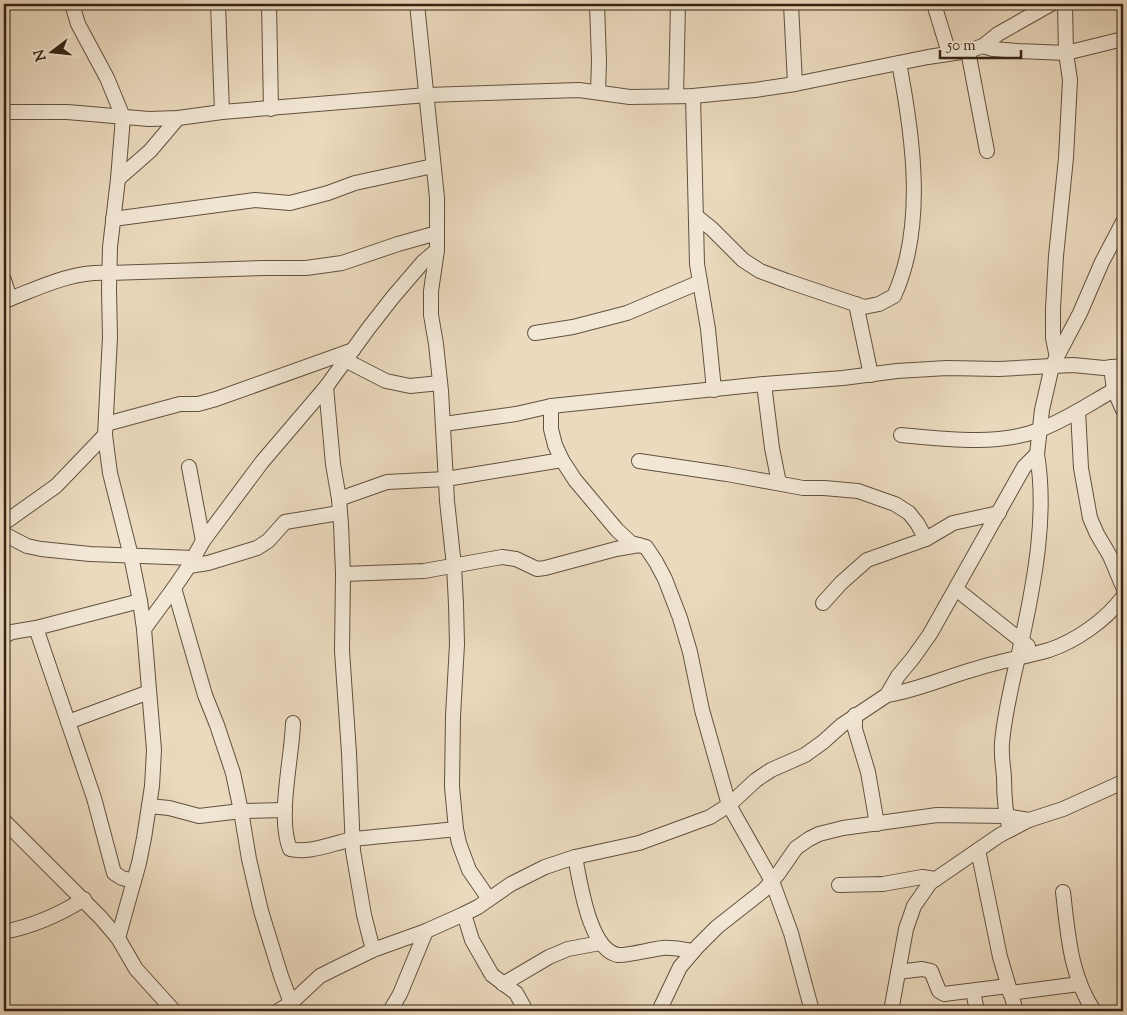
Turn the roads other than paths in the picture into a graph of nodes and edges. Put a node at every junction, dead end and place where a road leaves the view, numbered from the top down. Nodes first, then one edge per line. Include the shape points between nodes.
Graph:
1 (72, 4) edge
2 (218, 4) edge
3 (269, 4) edge
4 (417, 4) edge
5 (597, 4) edge
6 (678, 4) edge
7 (791, 4) edge
8 (934, 4) edge
9 (1051, 4) edge
10 (1065, 4) edge
11 (1123, 38) edge
12 (983, 46) junction
13 (968, 51) junction
14 (949, 53) junction
15 (1066, 53) junction
16 (898, 63) junction
17 (795, 84) junction
18 (598, 92) junction
19 (427, 94) junction
20 (676, 96) junction
21 (693, 96) junction
22 (271, 109) junction
23 (4, 112) edge
24 (222, 112) junction
25 (123, 117) junction
26 (178, 118) junction
27 (987, 151) dead end
28 (433, 166) junction
29 (118, 179) junction
30 (696, 216) junction
31 (113, 219) junction
32 (1123, 222) edge
33 (437, 233) junction
34 (437, 250) junction
35 (109, 273) junction
36 (4, 280) edge
37 (700, 282) junction
38 (7, 300) edge
39 (856, 304) junction
40 (534, 333) dead end
41 (349, 355) junction
42 (1054, 362) junction
43 (1117, 366) edge
44 (871, 374) junction
45 (440, 383) junction
46 (764, 384) junction
47 (326, 386) junction
48 (714, 390) junction
49 (1114, 390) junction
50 (551, 406) junction
51 (1123, 410) edge
52 (1078, 411) junction
53 (444, 424) junction
54 (106, 430) junction
55 (1040, 430) junction
56 (901, 435) dead end
57 (1037, 454) junction
58 (562, 460) junction
59 (639, 461) dead end
60 (189, 467) dead end
61 (446, 479) junction
62 (779, 483) junction
63 (339, 506) junction
64 (999, 513) junction
65 (4, 523) edge
66 (4, 534) edge
67 (926, 539) junction
68 (203, 541) junction
69 (639, 545) junction
70 (131, 556) junction
71 (192, 562) junction
72 (454, 566) junction
73 (343, 574) junction
74 (1123, 587) edge
75 (174, 588) junction
76 (956, 589) junction
77 (1123, 597) edge
78 (140, 601) junction
79 (823, 603) dead end
80 (36, 628) junction
81 (144, 628) junction
82 (4, 636) edge
83 (1022, 641) junction
84 (1036, 653) junction
85 (1018, 658) junction
86 (149, 692) junction
87 (887, 695) junction
88 (855, 715) junction
89 (68, 722) junction
90 (293, 723) dead end
91 (1123, 782) edge
92 (729, 805) junction
93 (149, 806) junction
94 (285, 810) junction
95 (241, 811) junction
96 (1006, 816) junction
97 (1029, 820) junction
98 (877, 824) junction
99 (5, 825) edge
100 (456, 828) junction
101 (1010, 830) junction
102 (353, 839) junction
103 (978, 850) junction
104 (575, 858) junction
105 (935, 879) junction
106 (134, 881) junction
107 (772, 881) junction
108 (839, 885) dead end
109 (1063, 892) dead end
110 (488, 898) junction
111 (84, 899) junction
112 (464, 914) junction
113 (426, 931) junction
114 (4, 932) edge
115 (118, 938) junction
116 (600, 943) junction
117 (373, 950) junction
118 (693, 951) junction
119 (898, 972) junction
120 (503, 984) junction
121 (1079, 984) junction
122 (1009, 989) junction
123 (973, 991) junction
124 (293, 1007) edge
125 (174, 1011) edge
126 (278, 1011) edge
127 (390, 1011) edge
128 (526, 1011) edge
129 (660, 1011) edge
130 (812, 1011) edge
131 (891, 1011) edge
132 (977, 1011) edge
133 (1016, 1011) edge
134 (1094, 1011) edge

1 - 25 street via 78,24 107,78
2 - 24 street
3 - 22 street
4 - 19 street
5 - 18 street
6 - 20 street
7 - 17 street
8 - 14 street
9 - 12 street
10 - 15 street
11 - 15 street
12 - 13 street
12 - 15 street via 1018,52
13 - 14 street
13 - 27 street
14 - 16 street
15 - 42 street via 1070,80 1066,158 1056,246
16 - 17 street
16 - 39 street via 912,150 911,239 894,296 879,304
17 - 21 street
18 - 19 street
18 - 20 street via 630,97
19 - 22 street
19 - 28 street
20 - 21 street
21 - 30 street
22 - 24 street
23 - 25 street via 66,112
24 - 26 street
25 - 26 street
25 - 29 street
26 - 29 street
28 - 31 street via 355,183 290,203 255,200
28 - 33 street
29 - 31 street
30 - 37 street
30 - 39 street via 743,260 760,271
31 - 35 street
32 - 42 street
33 - 34 street
33 - 35 street via 342,263 306,268
34 - 41 street via 393,297
34 - 45 street via 431,315
35 - 38 street via 90,272 73,276
35 - 54 street
36 - 38 street
37 - 40 street via 627,313 574,327
37 - 48 street
39 - 44 street
41 - 45 street via 386,381 410,386
41 - 47 street
41 - 54 street via 216,399 180,404
42 - 43 street
42 - 44 street via 999,369 947,368
42 - 55 street
43 - 49 street
44 - 46 street
45 - 53 street
46 - 48 street
46 - 62 street
47 - 63 street
47 - 68 street via 262,462
48 - 50 street
49 - 51 street
49 - 52 street
50 - 53 street
50 - 58 street via 551,429
52 - 55 street
52 - 74 street via 1081,468 1090,518
53 - 61 street
54 - 65 street via 56,486
54 - 70 street via 110,473
55 - 56 street via 1012,437 956,440
55 - 57 street
57 - 64 street via 1024,467
57 - 83 street via 1041,475 1038,539
58 - 61 street
58 - 69 street via 617,530 631,543
59 - 62 street
60 - 68 street
61 - 63 street via 388,482
61 - 72 street
62 - 67 street via 802,488 849,490 895,504 909,513
63 - 71 street via 285,522 257,548 208,563
63 - 73 street
64 - 67 street via 953,523
64 - 76 street
66 - 70 street via 41,549
67 - 79 street via 867,560
68 - 71 street
69 - 72 street via 537,569 502,558
69 - 92 street via 646,547 656,562 680,618
70 - 71 street
70 - 78 street
71 - 75 street
72 - 73 street via 424,571
72 - 100 street via 457,644 452,787
73 - 102 street via 342,650
75 - 81 street
75 - 95 street via 205,695 233,773
76 - 83 street
76 - 87 street via 930,634
77 - 84 street via 1089,629 1051,649
78 - 80 street
78 - 81 street
80 - 82 street
80 - 89 street
81 - 86 street
83 - 84 street
83 - 85 street
84 - 85 street
85 - 87 street
85 - 96 street via 1002,746
86 - 89 street
86 - 93 street via 154,750
87 - 88 street
88 - 92 street via 805,755 756,780
88 - 98 street via 855,729 868,772
89 - 106 street via 100,818 110,864 114,873
90 - 94 street
91 - 97 street via 1063,809
92 - 104 street via 710,817 659,837
92 - 107 street
93 - 95 street via 199,816
93 - 106 street
94 - 95 street
94 - 102 street via 290,849 328,846
95 - 124 street via 261,912
96 - 97 street
96 - 98 street via 937,815
96 - 101 street
97 - 101 street
98 - 107 street via 843,828 808,839 796,848
99 - 111 street
100 - 102 street
100 - 110 street via 469,870
101 - 103 street
102 - 117 street via 357,881
103 - 105 street
103 - 122 street
104 - 110 street via 545,867
104 - 116 street via 590,921
105 - 108 street via 922,877 883,884
105 - 119 street via 914,906
106 - 115 street
107 - 118 street
107 - 130 street via 791,933
109 - 121 street via 1070,947
110 - 112 street
111 - 114 street via 42,922
111 - 115 street
112 - 113 street
112 - 120 street via 472,940 492,975
113 - 117 street
113 - 127 street
115 - 125 street via 136,969
116 - 118 street via 619,956 665,948
116 - 120 street via 568,949 549,957
117 - 124 street via 320,976
118 - 129 street via 680,967
119 - 123 street via 930,970 944,994
119 - 131 street
120 - 128 street via 516,993
121 - 122 street
121 - 134 street
122 - 123 street
122 - 133 street
123 - 132 street
124 - 126 street

